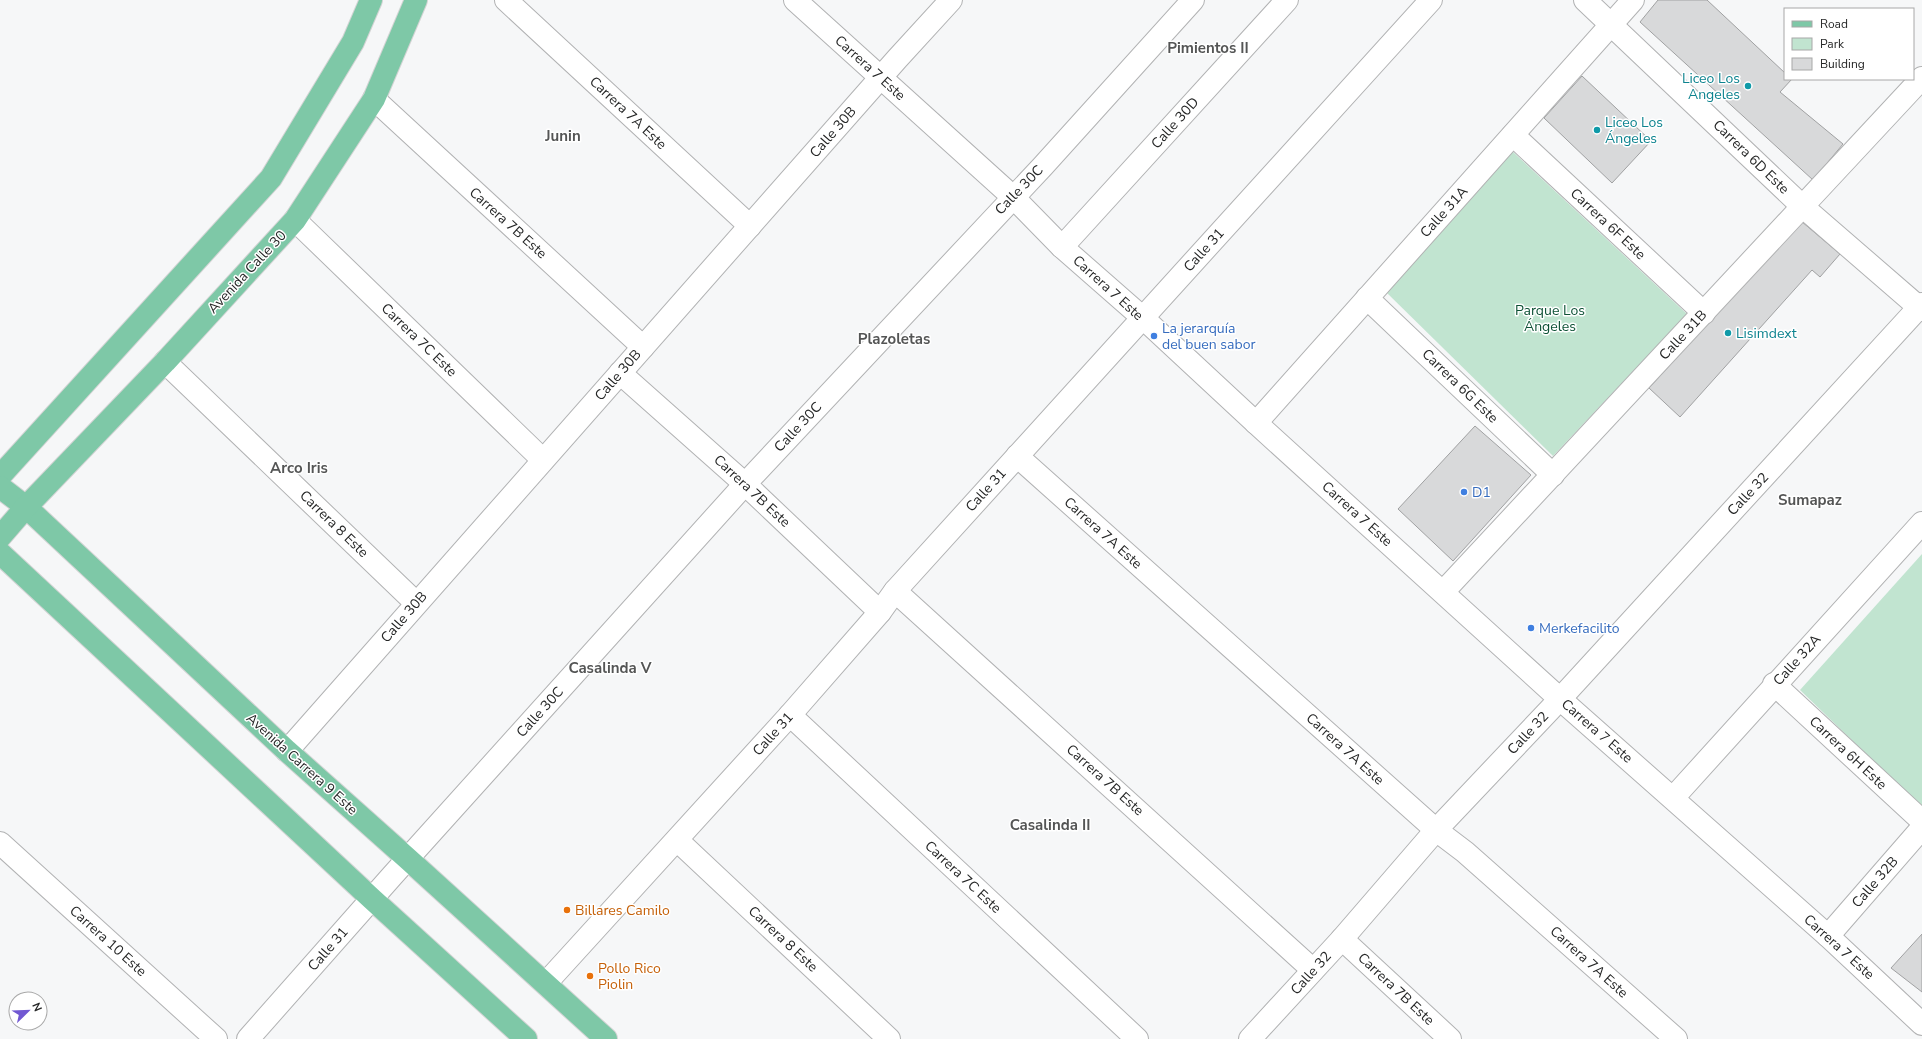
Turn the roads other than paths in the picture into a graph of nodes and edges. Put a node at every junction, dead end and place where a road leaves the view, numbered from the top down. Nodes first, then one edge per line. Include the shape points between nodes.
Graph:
1 (371, 0) edge
2 (416, 0) edge
3 (506, 0) edge
4 (795, 0) edge
5 (952, 0) edge
6 (1193, 0) edge
7 (1287, 0) edge
8 (1431, 0) edge
9 (1585, 0) edge
10 (1633, 0) edge
11 (1612, 23) junction
12 (881, 78) junction
13 (1922, 78) edge
14 (374, 99) junction
15 (1513, 135) junction
16 (1013, 197) junction
17 (1802, 206) junction
18 (295, 220) junction
19 (750, 226) junction
20 (1062, 247) junction
21 (1367, 298) junction
22 (1921, 307) edge
23 (1704, 313) junction
24 (1143, 318) junction
25 (643, 346) junction
26 (165, 362) junction
27 (620, 374) junction
28 (1256, 423) junction
29 (1017, 456) junction
30 (543, 460) junction
31 (1553, 475) junction
32 (0, 476) edge
33 (746, 484) junction
34 (0, 487) edge
35 (26, 507) junction
36 (1922, 523) edge
37 (0, 537) edge
38 (0, 553) edge
39 (895, 591) junction
40 (1442, 592) junction
41 (416, 603) junction
42 (880, 612) junction
43 (1774, 684) junction
44 (1560, 699) junction
45 (790, 715) junction
46 (287, 751) junction
47 (1673, 798) junction
48 (1922, 821) edge
49 (1922, 828) edge
50 (1436, 830) junction
51 (677, 840) junction
52 (0, 843) edge
53 (408, 859) junction
54 (372, 899) junction
55 (1828, 936) junction
56 (1342, 939) junction
57 (1314, 970) junction
58 (546, 983) junction
59 (1922, 1024) edge
60 (216, 1039) edge
61 (248, 1039) edge
62 (526, 1039) edge
63 (606, 1039) edge
64 (890, 1039) edge
65 (1137, 1039) edge
66 (1250, 1039) edge
67 (1450, 1039) edge
68 (1676, 1039) edge

1 - 32 main road via 353,42 272,178
2 - 14 main road, Avenida Calle 30
3 - 19 street, Carrera 7A Este
4 - 12 street, Carrera 7 Este
5 - 12 street, Calle 30B
6 - 16 street, Calle 30C
7 - 20 street, Calle 30D
8 - 24 street, Calle 31
9 - 11 street, Carrera 6D Este
10 - 11 street, Calle 31A
11 - 15 street, Calle 31A
11 - 17 street, Carrera 6D Este
12 - 16 street, Carrera 7 Este
12 - 19 street, Calle 30B
13 - 17 street, Calle 31B
14 - 18 main road, Avenida Calle 30
14 - 25 street, Carrera 7B Este
15 - 21 street, Calle 31A
15 - 23 street, Carrera 6F Este
16 - 20 street, Carrera 7 Este
16 - 33 street, Calle 30C
17 - 22 street, Carrera 6D Este
17 - 23 street, Calle 31B
18 - 26 main road, Avenida Calle 30
18 - 30 street, Carrera 7C Este
19 - 25 street, Calle 30B
20 - 24 street, Carrera 7 Este
21 - 28 street, Calle 31A
21 - 31 street, Carrera 6G Este
22 - 44 street, Calle 32
23 - 31 street, Calle 31B
24 - 28 street, Carrera 7 Este
24 - 29 street, Calle 31
25 - 27 street, Calle 30B
26 - 35 main road, Avenida Calle 30
26 - 41 street, Carrera 8 Este
27 - 30 street, Calle 30B
27 - 33 street, Carrera 7B Este
28 - 40 street, Carrera 7 Este
29 - 39 street, Calle 31
29 - 50 street, Carrera 7A Este
30 - 41 street, Calle 30B
31 - 40 street, Calle 31B
33 - 42 street, Carrera 7B Este
33 - 53 street, Calle 30C
34 - 35 main road, Avenida Carrera 9 Este
35 - 37 main road, Avenida Calle 30
35 - 46 main road, Avenida Carrera 9 Este
36 - 43 street, Calle 32A
38 - 54 main road
39 - 42 street, Calle 31
39 - 57 street, Carrera 7B Este
40 - 44 street, Carrera 7 Este
41 - 46 street, Calle 30B
42 - 45 street, Calle 31
43 - 47 street, Calle 32A
43 - 48 street, Carrera 6H Este
44 - 47 street, Carrera 7 Este
44 - 50 street, Calle 32
45 - 51 street, Calle 31
45 - 65 street, Carrera 7C Este
46 - 53 main road, Avenida Carrera 9 Este
47 - 55 street, Carrera 7 Este
49 - 55 street, Calle 32B
50 - 56 street, Calle 32
50 - 68 street, Carrera 7A Este via 1465,852
51 - 58 street, Calle 31
51 - 64 street, Carrera 8 Este
52 - 60 street, Carrera 10 Este
53 - 54 street, Calle 31
53 - 58 main road, Avenida Carrera 9 Este
54 - 61 street, Calle 31
54 - 62 main road
55 - 59 street, Carrera 7 Este
56 - 57 street, Calle 32
56 - 67 street, Carrera 7B Este
57 - 66 street, Calle 32
58 - 63 main road, Avenida Carrera 9 Este

